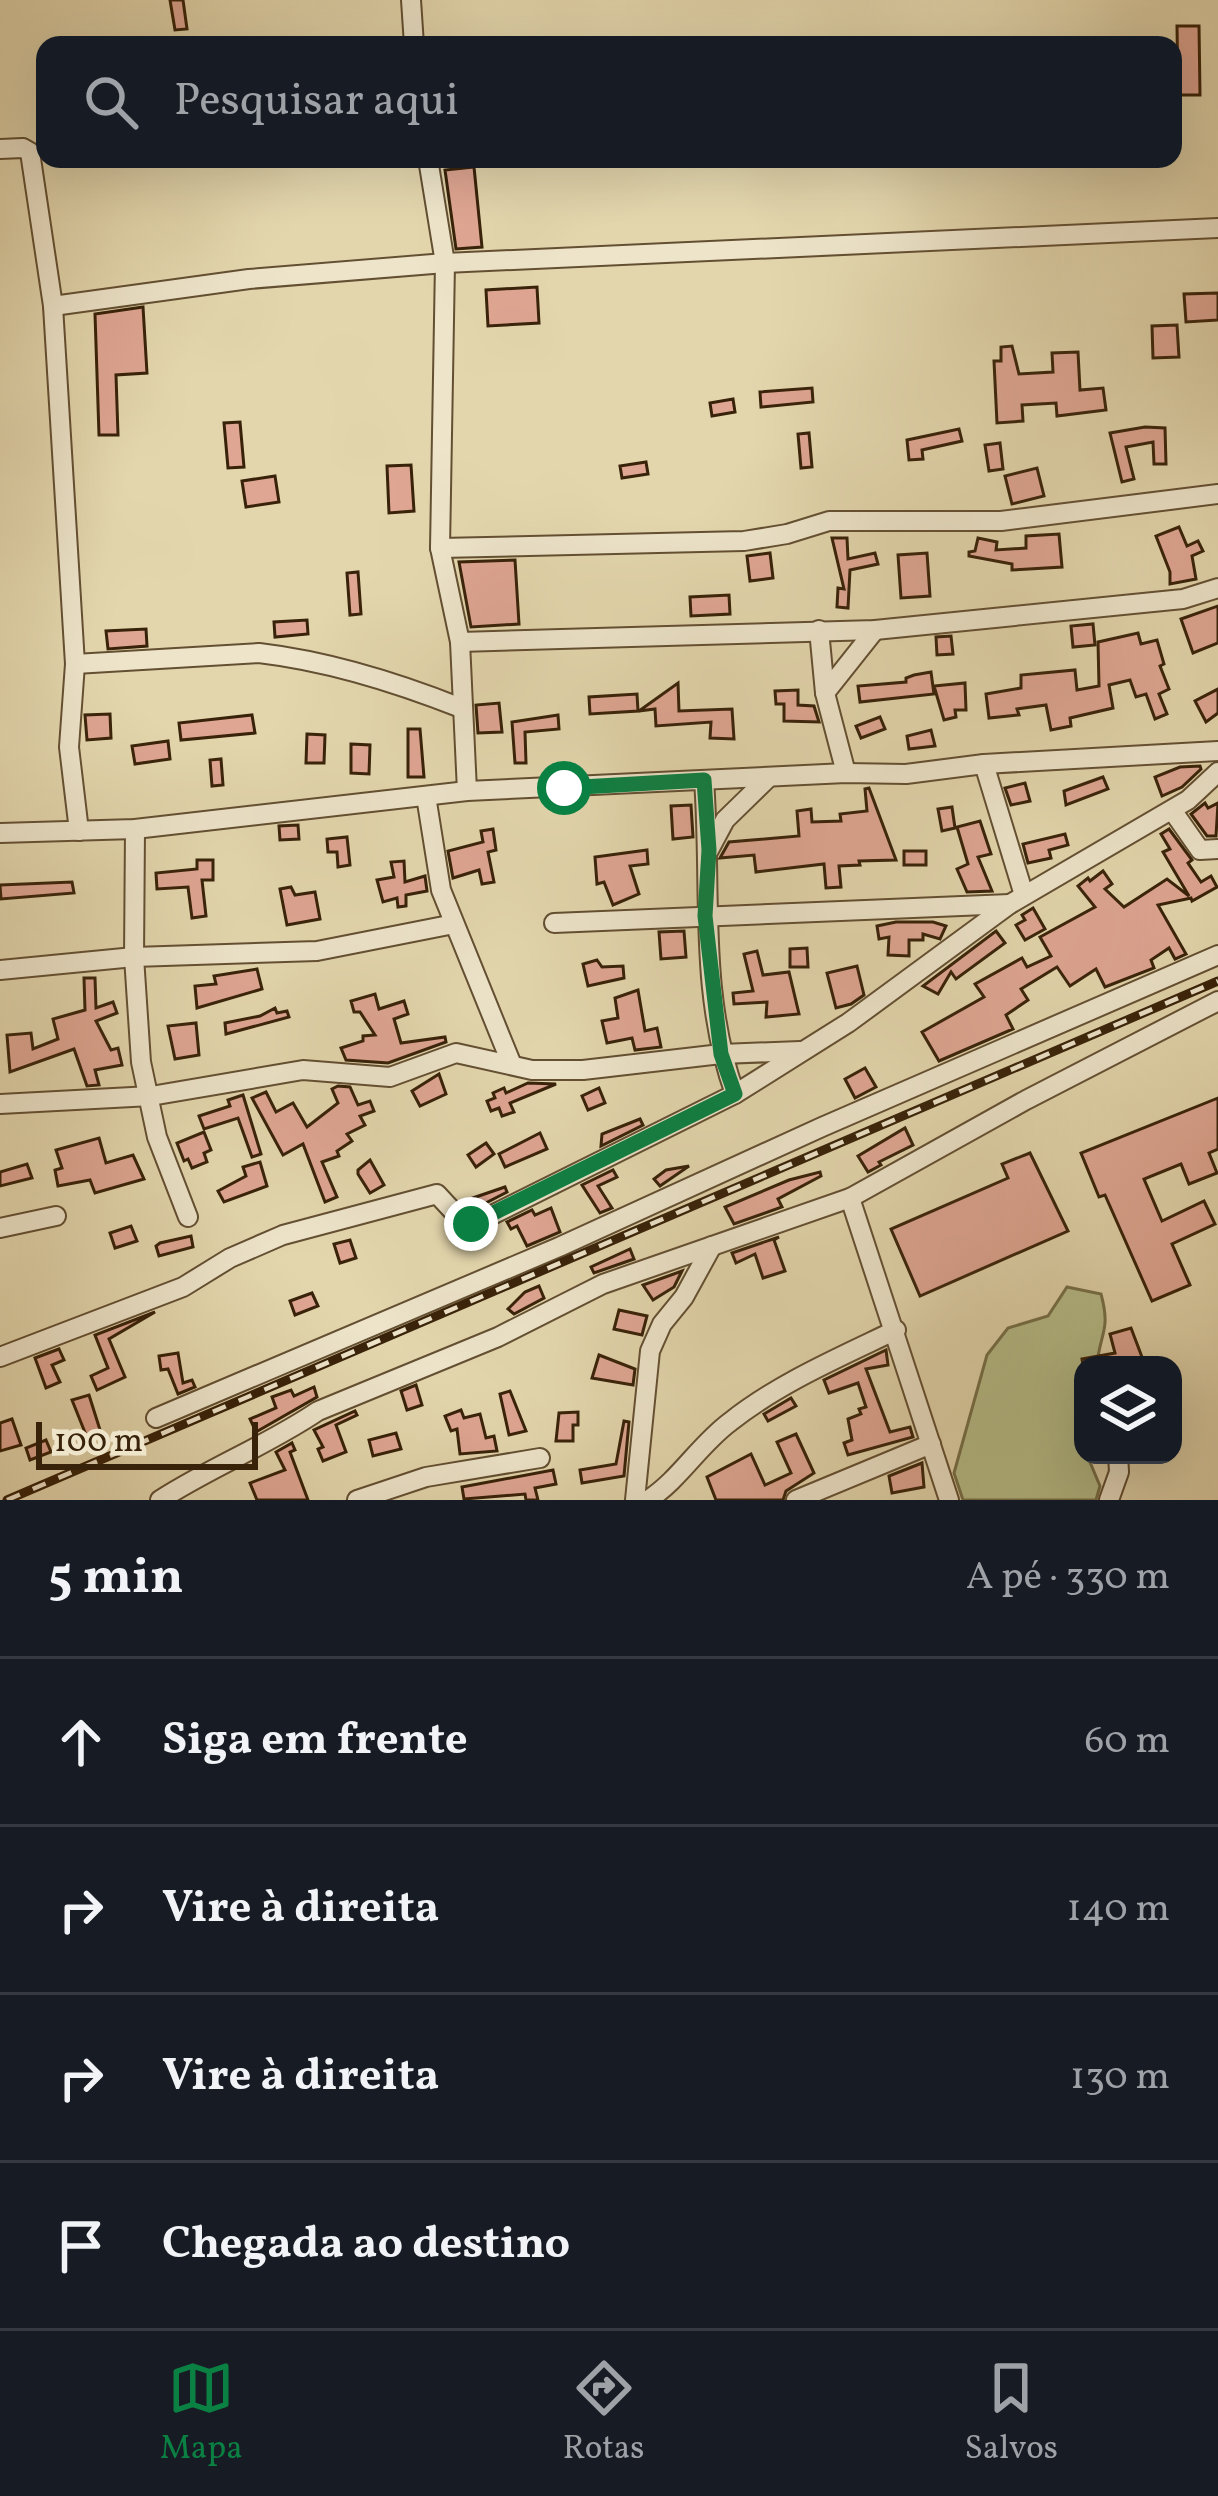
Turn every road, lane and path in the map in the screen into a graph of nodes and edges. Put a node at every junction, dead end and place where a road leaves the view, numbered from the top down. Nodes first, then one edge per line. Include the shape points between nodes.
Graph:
1 (411, 0) edge
2 (413, 36) edge
3 (0, 149) edge
4 (429, 168) edge
5 (1218, 228) edge
6 (445, 263) junction
7 (53, 306) junction
8 (1218, 494) edge
9 (440, 548) junction
10 (1218, 588) edge
11 (819, 630) junction
12 (875, 630) junction
13 (460, 642) junction
14 (75, 664) junction
15 (824, 693) junction
16 (461, 708) junction
17 (1218, 751) edge
18 (984, 764) junction
19 (1218, 772) edge
20 (846, 773) junction
21 (767, 779) junction
22 (704, 780) junction
23 (467, 791) junction
24 (426, 796) junction
25 (1172, 810) junction
26 (135, 829) junction
27 (79, 831) junction
28 (0, 833) edge
29 (1218, 849) edge
30 (709, 850) junction
31 (1017, 900) junction
32 (705, 916) junction
33 (554, 923) dead end
34 (454, 924) junction
35 (1218, 955) edge
36 (134, 957) junction
37 (0, 970) edge
38 (1218, 1001) edge
39 (805, 1050) junction
40 (721, 1054) junction
41 (512, 1065) junction
42 (735, 1094) junction
43 (151, 1096) junction
44 (0, 1104) edge
45 (850, 1198) junction
46 (56, 1216) dead end
47 (188, 1217) dead end
48 (0, 1228) edge
49 (712, 1246) junction
50 (896, 1330) junction
51 (0, 1357) edge
52 (156, 1418) dead end
53 (931, 1444) junction
54 (540, 1458) dead end
55 (1119, 1464) edge
56 (160, 1500) edge
57 (357, 1500) edge
58 (634, 1500) edge
59 (647, 1500) edge
60 (796, 1500) edge
61 (949, 1500) edge
62 (1109, 1500) edge

1 - 2 street
3 - 7 street via 30,152
4 - 6 street
5 - 6 street
6 - 7 street
6 - 9 street
7 - 14 street
8 - 9 street via 1001,521 830,521 744,541
9 - 13 street
10 - 12 street via 1183,599
11 - 12 street
11 - 13 street
11 - 15 street
12 - 15 street
13 - 16 street
14 - 16 street via 273,655
14 - 27 street via 68,747
15 - 20 street
16 - 23 street
17 - 18 street
18 - 20 street
18 - 31 street
19 - 25 street
20 - 21 street
21 - 22 street
21 - 30 street via 725,820
22 - 23 street
22 - 30 street
23 - 24 street
24 - 26 street
24 - 34 street
25 - 29 street via 1200,850
25 - 31 street
26 - 27 street
26 - 36 street
27 - 28 street
30 - 32 street
31 - 32 street
31 - 39 street
32 - 33 street
32 - 40 street
34 - 36 street via 317,951
34 - 41 street
35 - 52 street
36 - 37 street
36 - 43 street
38 - 45 street
39 - 40 street
39 - 42 street
40 - 41 street via 583,1070
40 - 42 street
41 - 43 street via 456,1053 390,1077 303,1070
42 - 51 street via 471,1224 436,1194 283,1235 183,1287
43 - 44 street
43 - 47 street via 157,1137
45 - 49 street
45 - 50 street
46 - 48 street
49 - 56 street via 603,1284 318,1411
49 - 58 street via 650,1351
50 - 53 street
50 - 59 street via 733,1419
53 - 60 street
53 - 61 street
54 - 57 street via 426,1477
55 - 62 street

